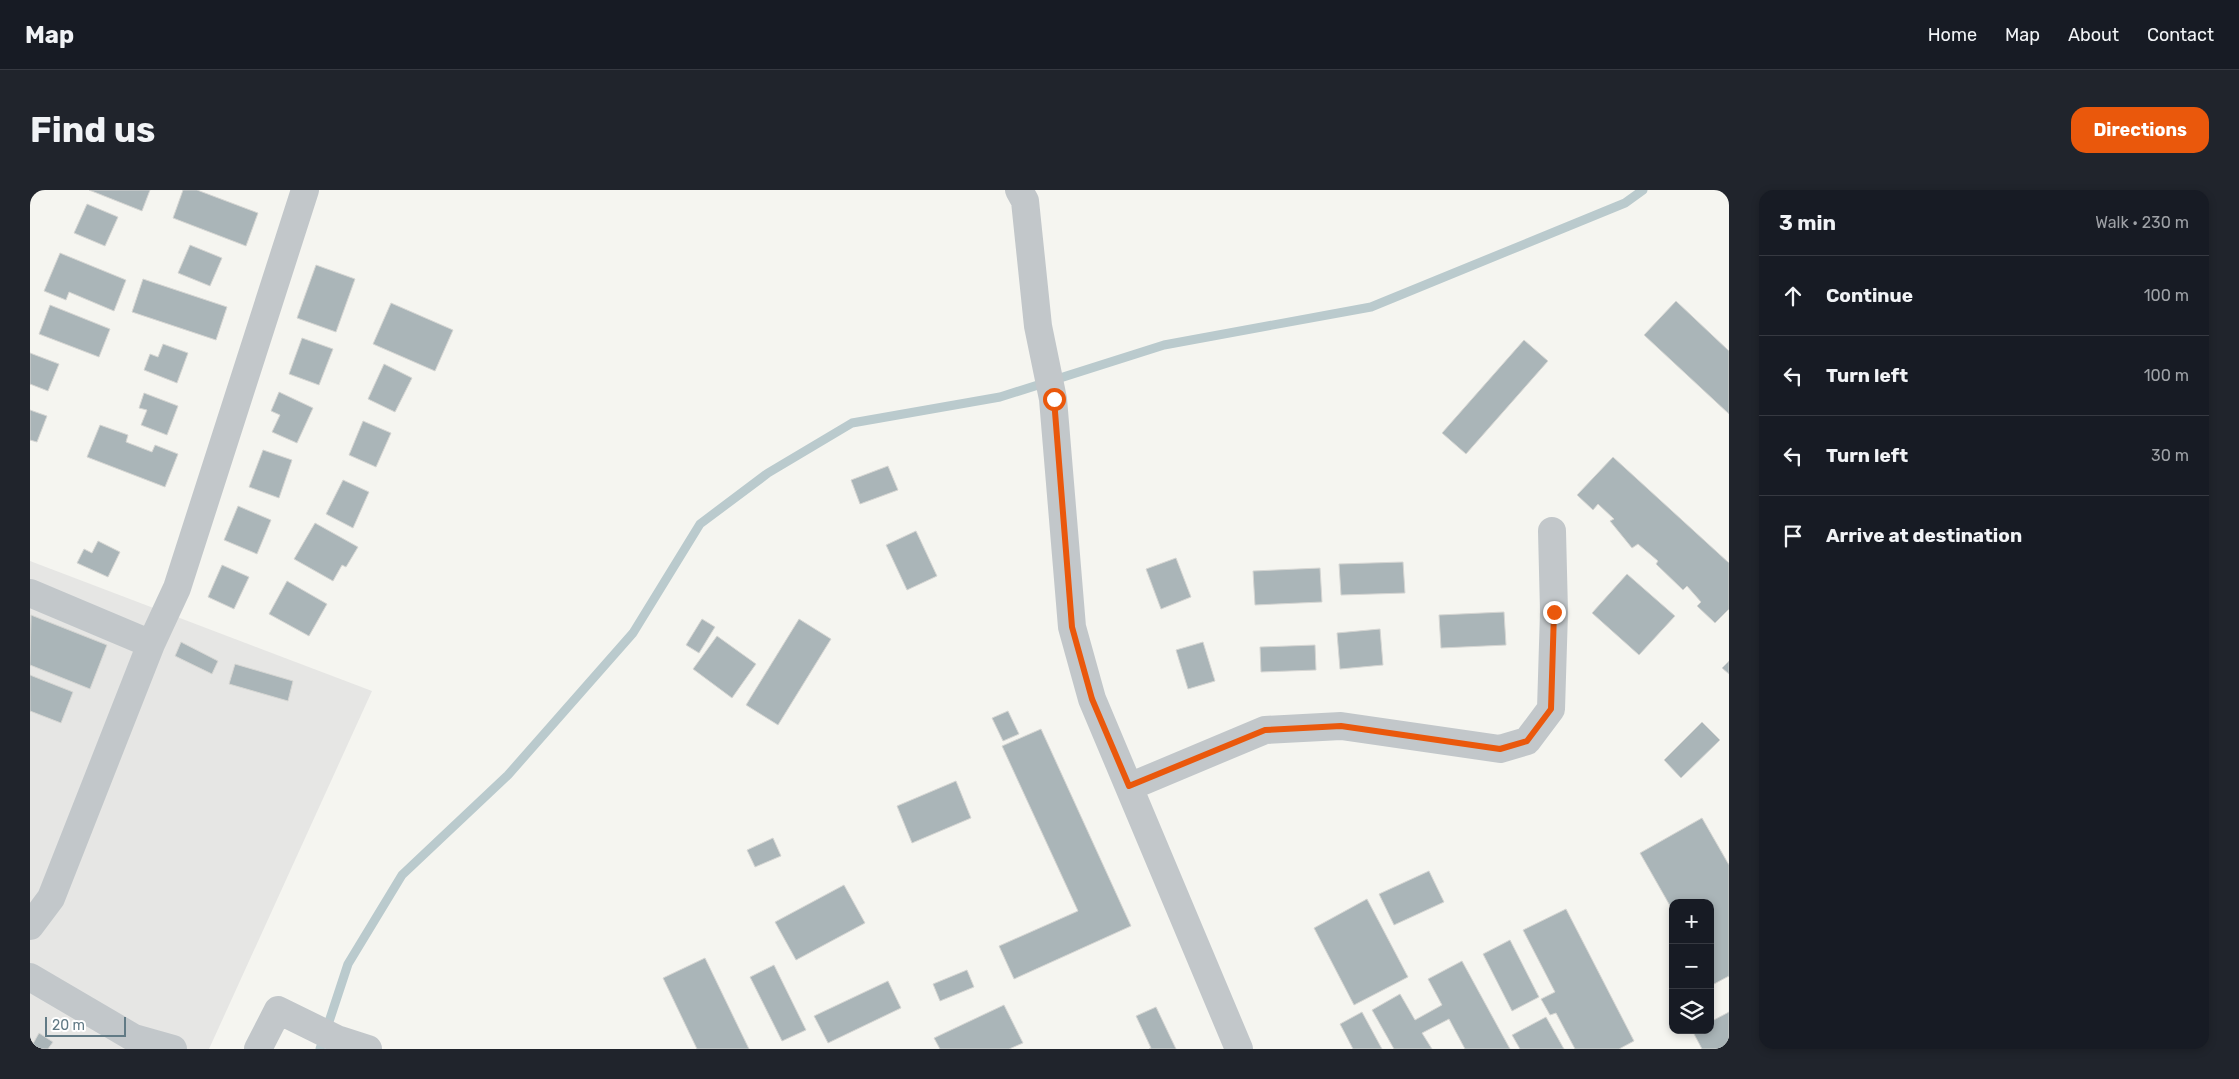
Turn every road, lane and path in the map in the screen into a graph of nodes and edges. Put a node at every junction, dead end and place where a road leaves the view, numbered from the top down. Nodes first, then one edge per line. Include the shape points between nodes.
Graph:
1 (305, 190) edge
2 (1019, 190) edge
3 (1552, 531) dead end
4 (30, 593) edge
5 (151, 644) junction
6 (1129, 786) junction
7 (30, 926) edge
8 (30, 977) edge
9 (173, 1049) edge
10 (258, 1049) edge
11 (368, 1049) edge
12 (1239, 1049) edge

1 - 5 street via 177,588
2 - 6 street via 1025,201 1038,326 1054,399 1072,627 1092,699
3 - 6 street via 1551,709 1527,741 1500,749 1341,726 1265,730
4 - 5 street
5 - 7 street via 51,898
6 - 12 street
8 - 9 street via 134,1038
10 - 11 street via 278,1010 337,1039

